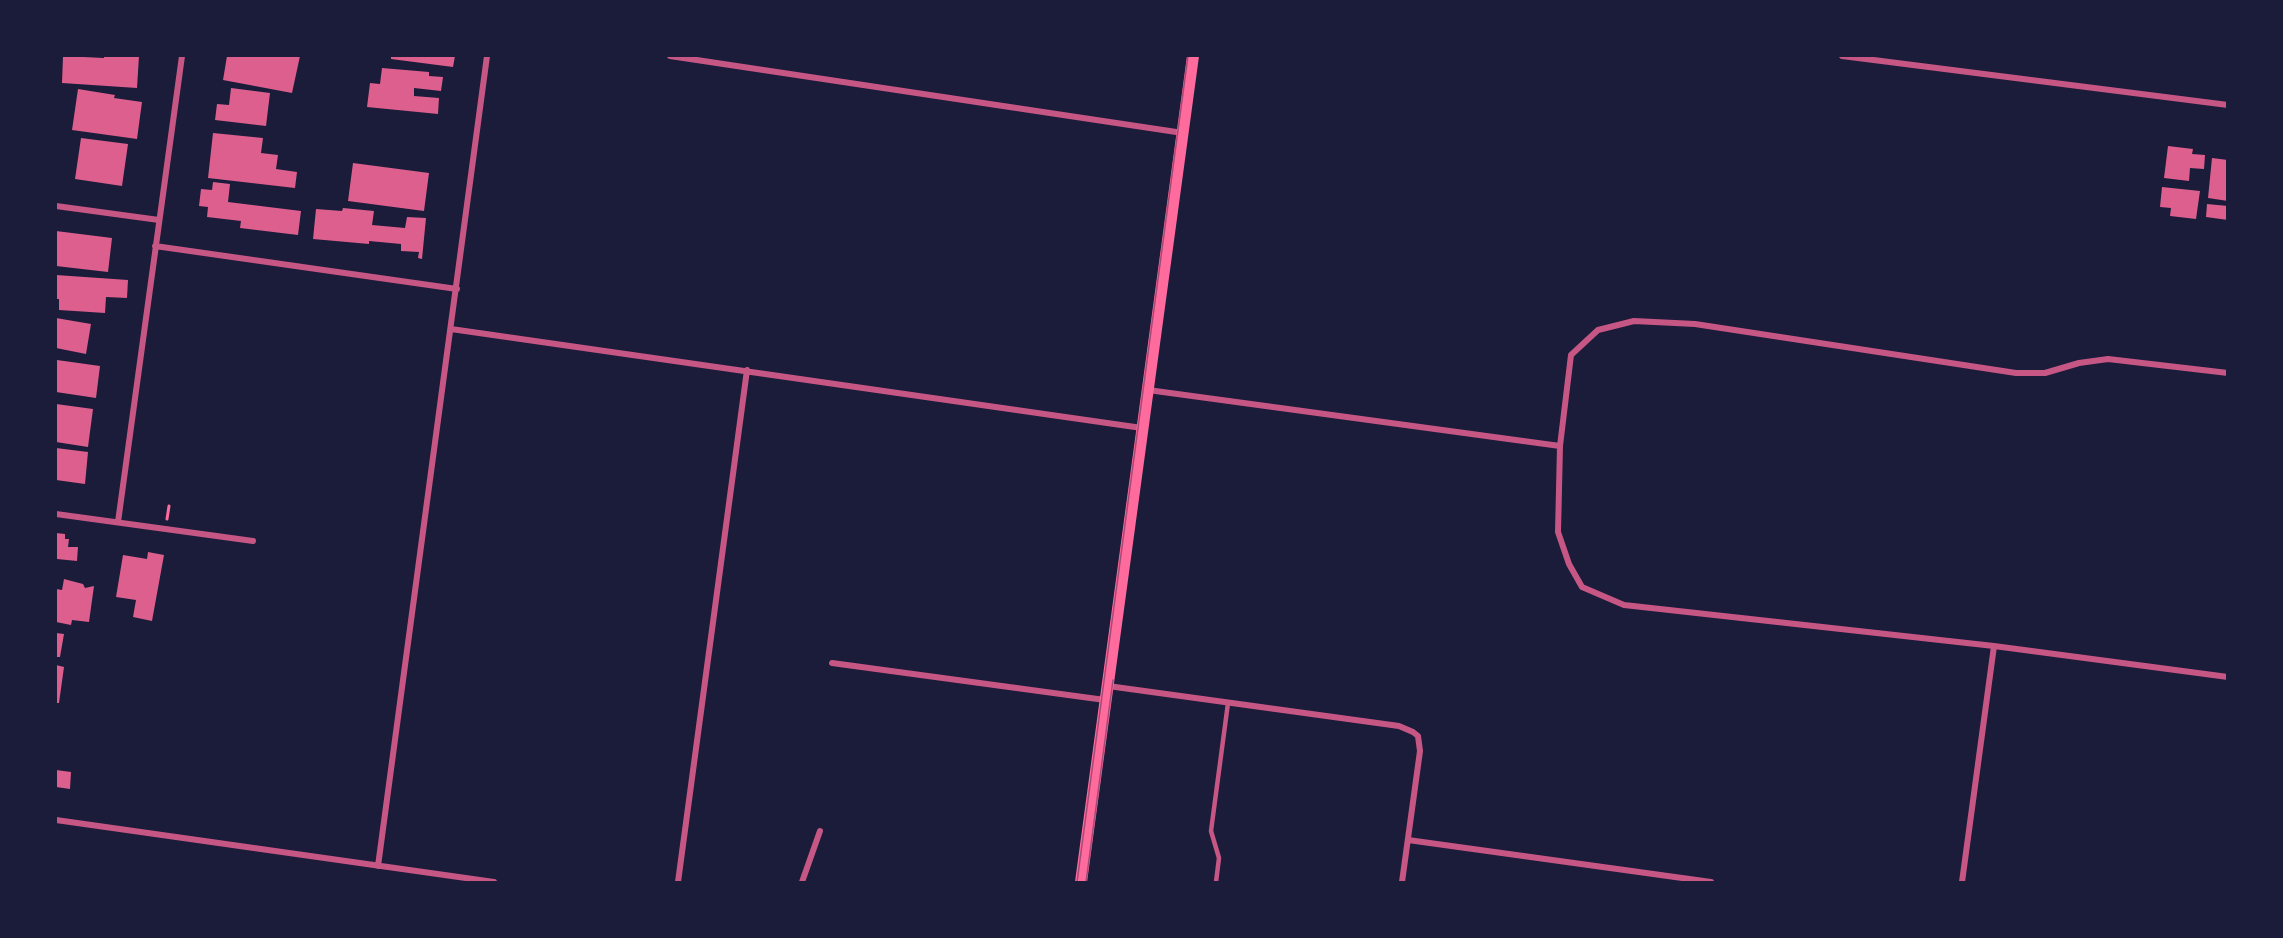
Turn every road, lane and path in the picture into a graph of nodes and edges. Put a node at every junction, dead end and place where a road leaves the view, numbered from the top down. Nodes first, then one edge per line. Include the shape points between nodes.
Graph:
1 (182, 56) edge
2 (487, 56) edge
3 (670, 56) edge
4 (733, 56) edge
5 (1193, 56) edge
6 (1842, 56) edge
7 (732, 64) junction
8 (2228, 105) edge
9 (1183, 133) junction
10 (56, 206) edge
11 (159, 220) junction
12 (155, 246) junction
13 (457, 289) junction
14 (451, 329) junction
15 (747, 370) junction
16 (2228, 373) edge
17 (1148, 390) junction
18 (1143, 428) junction
19 (1560, 446) junction
20 (56, 514) edge
21 (118, 522) junction
22 (253, 541) dead end
23 (1994, 646) junction
24 (832, 663) dead end
25 (2228, 677) edge
26 (1108, 686) junction
27 (1106, 700) junction
28 (1228, 703) junction
29 (56, 820) edge
30 (820, 831) dead end
31 (1408, 840) junction
32 (378, 866) junction
33 (1675, 880) edge
34 (494, 882) edge
35 (678, 882) edge
36 (802, 882) edge
37 (1081, 882) edge
38 (1216, 882) edge
39 (1402, 882) edge
40 (1711, 882) edge
41 (1962, 882) edge

1 - 11 street
2 - 13 street
3 - 7 street
4 - 7 street
5 - 9 main road
6 - 8 street
7 - 9 street
9 - 17 main road
10 - 11 street
11 - 12 street
12 - 13 street
12 - 21 street
13 - 14 street
14 - 15 street
14 - 32 street
15 - 18 street
15 - 35 street
16 - 19 street via 2108,359 2045,373 2016,373 1695,324 1634,321 1598,330 1571,355
17 - 18 main road
17 - 19 street
18 - 26 main road
19 - 23 street via 1558,532 1582,587 1624,605
20 - 21 street
21 - 22 street
23 - 25 street
23 - 41 street
24 - 27 street
26 - 27 main road
26 - 28 street
27 - 37 main road
28 - 31 street via 1399,726 1413,732 1418,736 1420,751
28 - 38 lane via 1211,831 1220,858
29 - 32 street
30 - 36 street
31 - 33 street
31 - 39 street
32 - 34 street
33 - 40 street

